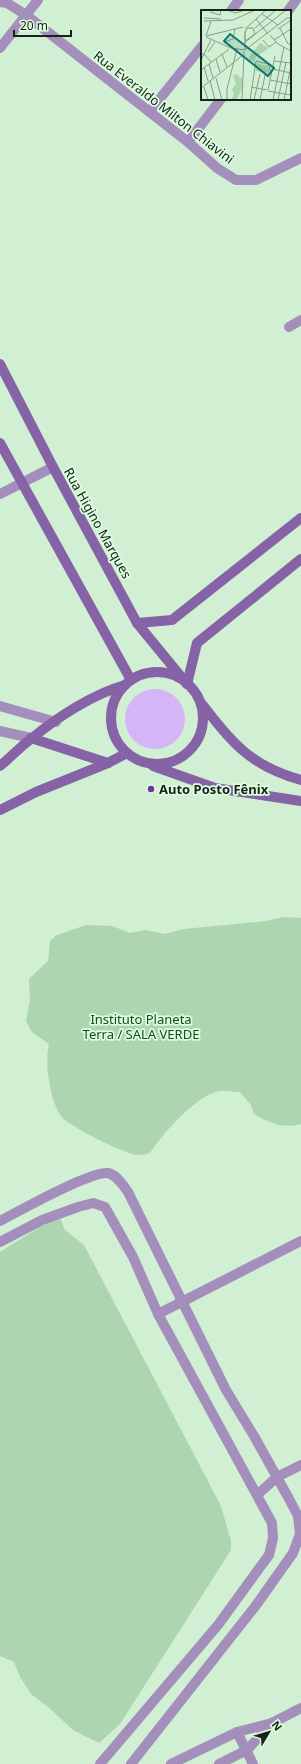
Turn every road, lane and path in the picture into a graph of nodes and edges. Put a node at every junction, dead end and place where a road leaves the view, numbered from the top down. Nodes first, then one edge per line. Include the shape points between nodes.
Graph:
1 (38, 0) edge
2 (240, 0) edge
3 (296, 0) edge
4 (0, 2) edge
5 (232, 10) edge
6 (289, 10) edge
7 (26, 15) junction
8 (201, 47) edge
9 (0, 48) edge
10 (220, 100) edge
11 (150, 111) junction
12 (188, 142) junction
13 (301, 158) edge
14 (301, 320) edge
15 (289, 327) dead end
16 (0, 364) edge
17 (0, 442) edge
18 (53, 467) junction
19 (22, 483) junction
20 (0, 494) edge
21 (301, 518) edge
22 (301, 559) edge
23 (138, 623) junction
24 (128, 683) junction
25 (187, 684) junction
26 (199, 700) junction
27 (0, 706) edge
28 (56, 722) junction
29 (0, 731) edge
30 (31, 738) junction
31 (127, 753) junction
32 (108, 763) junction
33 (148, 764) junction
34 (0, 766) edge
35 (301, 780) edge
36 (301, 801) edge
37 (0, 810) edge
38 (0, 1221) edge
39 (301, 1241) edge
40 (0, 1242) edge
41 (182, 1301) junction
42 (158, 1314) junction
43 (301, 1465) edge
44 (277, 1477) junction
45 (258, 1495) junction
46 (301, 1708) edge
47 (272, 1723) junction
48 (237, 1732) junction
49 (247, 1750) junction
50 (100, 1764) edge
51 (131, 1764) edge
52 (171, 1764) edge
53 (219, 1764) edge
54 (253, 1764) edge

1 - 7 street
2 - 5 street
3 - 6 street
4 - 7 street, Rua Everaldo Milton Chiavini via 7,3
7 - 9 street
7 - 11 street, Rua Everaldo Milton Chiavini
8 - 11 street
10 - 12 street
11 - 12 street, Rua Everaldo Milton Chiavini
12 - 13 street, Rua Everaldo Milton Chiavini via 217,168 236,180 256,180
14 - 15 street
16 - 18 main road, Rua Higino Marques
17 - 19 main road
18 - 19 street
18 - 23 main road, Rua Higino Marques
19 - 20 street
19 - 24 main road
21 - 23 main road via 172,620
22 - 25 main road via 197,643
23 - 25 main road, Rua Higino Marques
24 - 25 main road via 142,675 166,673
24 - 28 main road via 96,696
24 - 31 main road via 113,704 111,720 114,736
25 - 26 main road
26 - 33 main road via 203,714 197,742 188,753 176,761
26 - 35 main road via 239,749 268,768
27 - 28 street
28 - 30 main road
29 - 30 street
30 - 32 main road
30 - 34 main road
31 - 32 main road
31 - 33 main road
32 - 37 main road via 36,792
33 - 36 main road via 215,788
38 - 41 street via 82,1181 108,1173 117,1178 128,1192
39 - 41 street
40 - 42 street via 42,1220 78,1207 93,1203 105,1207 133,1257
41 - 42 street
41 - 44 street via 226,1390
42 - 45 street
43 - 44 street
44 - 45 street
44 - 51 street via 298,1516 300,1534 293,1553 257,1604
45 - 50 street via 272,1523 274,1538 269,1555 218,1625
46 - 47 street
47 - 48 street
47 - 49 street
48 - 49 street
48 - 52 street
49 - 53 street
49 - 54 street

